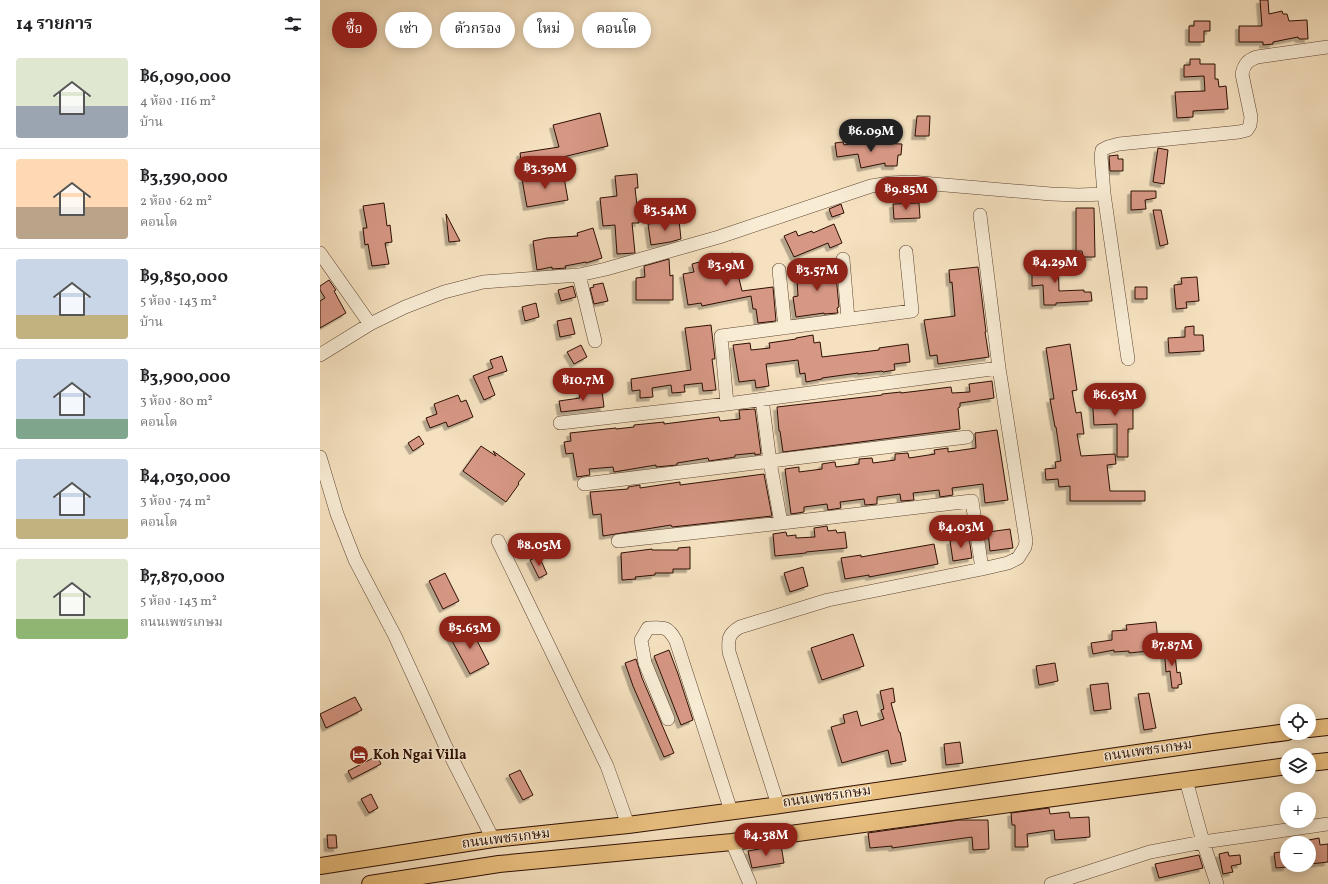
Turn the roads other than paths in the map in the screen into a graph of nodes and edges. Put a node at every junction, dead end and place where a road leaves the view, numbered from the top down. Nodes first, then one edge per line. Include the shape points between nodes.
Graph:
1 (1328, 47) edge
2 (1104, 194) junction
3 (980, 215) dead end
4 (906, 252) dead end
5 (320, 253) edge
6 (843, 260) dead end
7 (779, 270) dead end
8 (579, 275) junction
9 (848, 319) junction
10 (370, 324) junction
11 (785, 328) junction
12 (595, 340) dead end
13 (320, 355) edge
14 (1128, 359) dead end
15 (999, 368) junction
16 (762, 399) junction
17 (727, 404) junction
18 (560, 423) dead end
19 (967, 437) dead end
20 (320, 457) edge
21 (770, 462) junction
22 (584, 484) dead end
23 (781, 523) junction
24 (498, 541) dead end
25 (618, 541) dead end
26 (982, 570) junction
27 (668, 719) dead end
28 (1328, 726) edge
29 (1316, 728) edge
30 (1280, 733) edge
31 (1328, 761) edge
32 (1316, 762) edge
33 (1280, 767) edge
34 (1186, 780) junction
35 (778, 805) junction
36 (731, 812) junction
37 (1328, 824) edge
38 (628, 825) junction
39 (493, 840) junction
40 (732, 842) junction
41 (1202, 842) junction
42 (320, 866) edge
43 (370, 884) edge
44 (750, 884) edge
45 (1051, 884) edge
46 (1217, 884) edge

1 - 2 street via 1257,56 1249,60 1243,67 1242,74 1251,117 1247,130 1108,146 1102,150 1101,157
2 - 8 street via 1058,194 910,182 890,183 871,186 719,237
2 - 14 street
3 - 15 street
4 - 9 street via 912,311
5 - 10 street
6 - 9 street
7 - 11 street
8 - 10 street via 483,282 444,292
8 - 12 street
9 - 11 street
10 - 13 street
11 - 17 street via 721,336
15 - 16 street
15 - 26 street via 1026,541 1018,558
16 - 17 street
16 - 21 street
17 - 18 street
19 - 21 street
20 - 39 street via 355,560 395,636 445,745
21 - 22 street
21 - 23 street
23 - 25 street
23 - 26 street via 972,501
24 - 38 street via 607,766
26 - 35 street via 828,600 734,630 729,636 729,652
27 - 36 street via 645,663 641,640 648,628 662,628 670,632 676,641
28 - 29 main road
30 - 35 main road, ถนนเพชรเกษม
31 - 32 main road
33 - 34 main road, ถนนเพชรเกษม
34 - 40 main road, ถนนเพชรเกษม
34 - 41 street
35 - 36 main road, ถนนเพชรเกษม
36 - 38 main road, ถนนเพชรเกษม
37 - 41 street
38 - 39 main road, ถนนเพชรเกษม
39 - 42 main road, ถนนเพชรเกษม
40 - 43 main road, ถนนเพชรเกษม via 499,864
40 - 44 street
41 - 45 street via 1150,852
41 - 46 street

